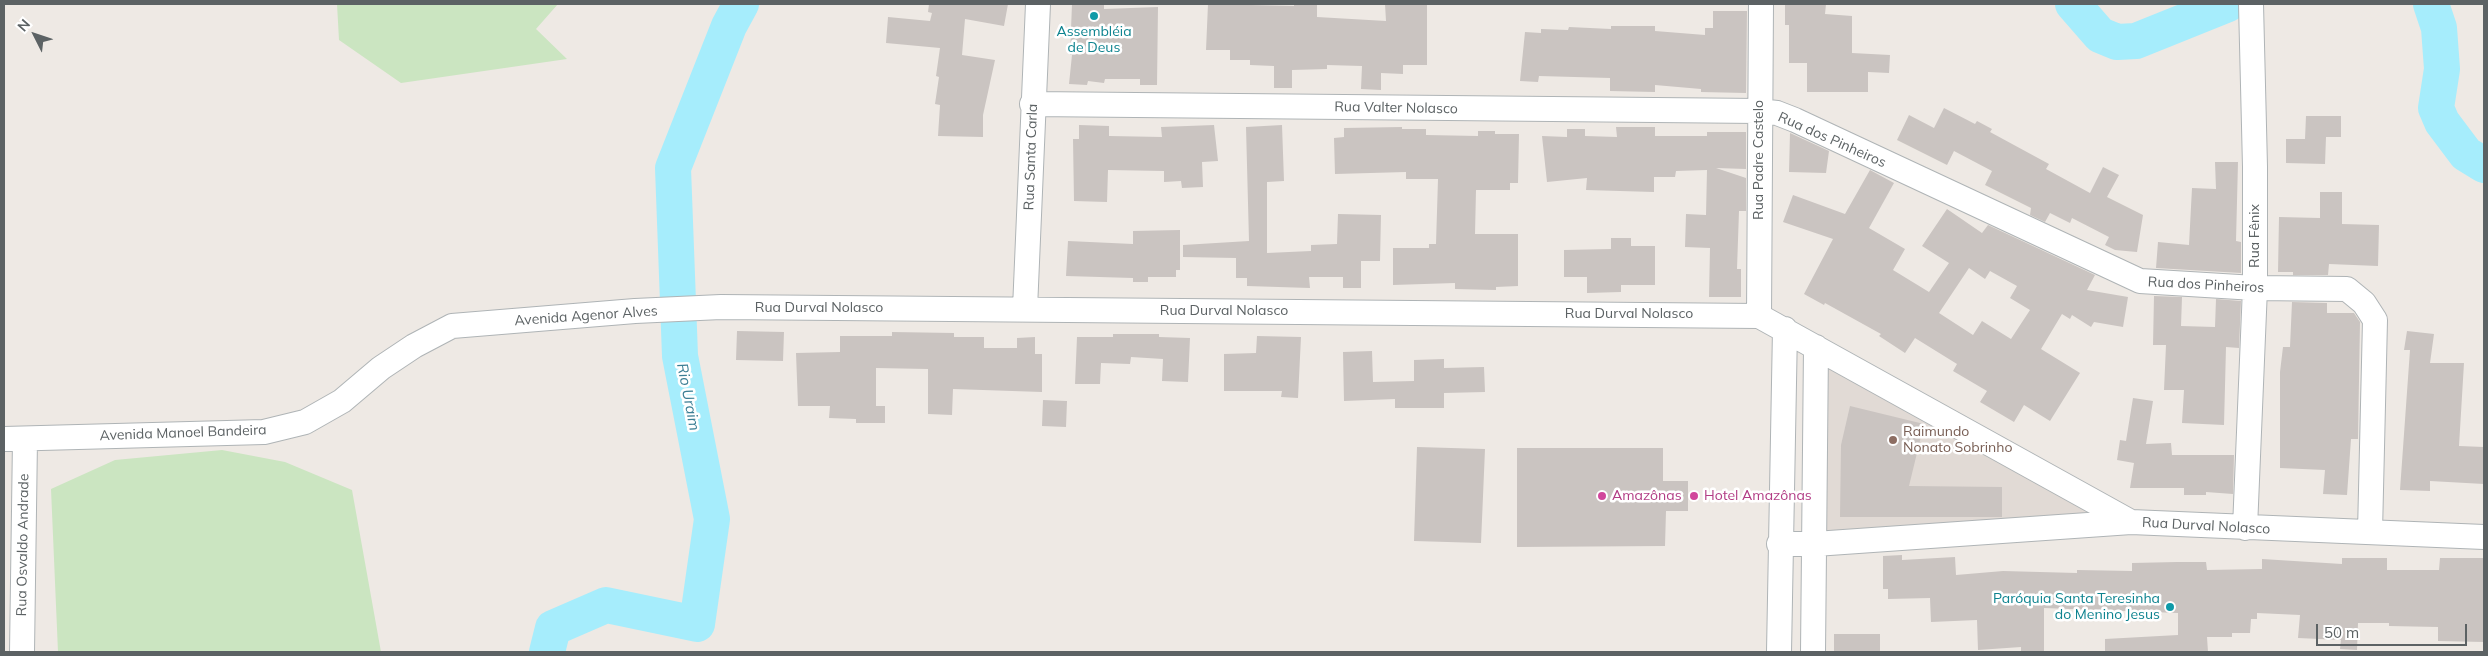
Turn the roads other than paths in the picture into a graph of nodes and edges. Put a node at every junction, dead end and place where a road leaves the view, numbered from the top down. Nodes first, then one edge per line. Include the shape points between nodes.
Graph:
1 (1038, 4) edge
2 (1761, 4) edge
3 (2251, 4) edge
4 (1032, 104) junction
5 (1759, 111) junction
6 (2255, 288) junction
7 (721, 307) joint
8 (1025, 310) junction
9 (1759, 316) junction
10 (452, 326) joint
11 (1785, 329) junction
12 (1816, 347) junction
13 (14, 439) edge
14 (2131, 522) junction
15 (2245, 528) junction
16 (2370, 532) junction
17 (2484, 536) edge
18 (1779, 544) junction
19 (1814, 544) junction
20 (16, 644) edge
21 (1779, 652) edge
22 (1813, 652) edge

1 - 4 street, Rua Santa Carla
2 - 5 street, Rua Padre Castelo
3 - 6 street, Rua Fênix
4 - 5 street, Rua Valter Nolasco
4 - 8 street, Rua Santa Carla
5 - 6 street, Rua dos Pinheiros via 1795,120 2140,281
5 - 9 street, Rua Padre Castelo
6 - 15 street, Rua Fênix
6 - 16 street, Rua dos Pinheiros via 2347,290 2364,303 2375,320
7 - 8 street, Rua Durval Nolasco
7 - 10 street, Avenida Agenor Alves
8 - 9 street, Rua Durval Nolasco
9 - 11 street, Rua Durval Nolasco
10 - 13 street, Avenida Manoel Bandeira via 414,346 381,368 342,401 305,422 264,432
11 - 12 street, Rua Durval Nolasco
11 - 18 street
12 - 14 street, Rua Durval Nolasco
12 - 19 street
13 - 20 street, Rua Osvaldo Andrade
14 - 15 street, Rua Durval Nolasco
14 - 19 street
15 - 16 street, Rua Durval Nolasco
16 - 17 street, Rua Durval Nolasco
18 - 19 street
18 - 21 street
19 - 22 street

